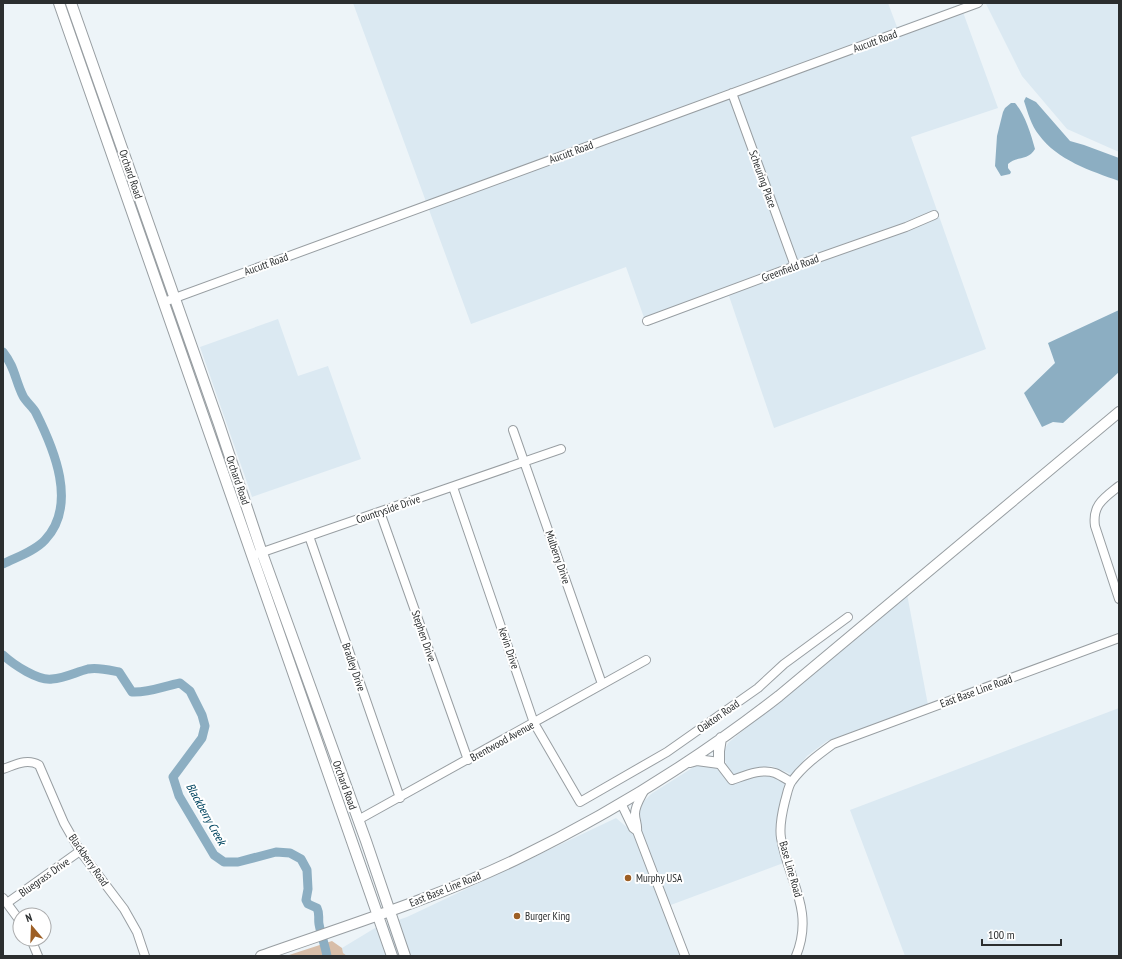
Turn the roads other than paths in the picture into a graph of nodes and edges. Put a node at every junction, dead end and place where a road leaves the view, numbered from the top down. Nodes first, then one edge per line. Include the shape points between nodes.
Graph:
1 (59, 3) edge
2 (71, 3) edge
3 (978, 3) edge
4 (732, 93) junction
5 (934, 215) dead end
6 (795, 266) junction
7 (175, 298) junction
8 (164, 302) junction
9 (647, 321) dead end
10 (1119, 412) edge
11 (513, 430) dead end
12 (561, 449) dead end
13 (524, 462) junction
14 (1119, 486) edge
15 (453, 487) junction
16 (380, 512) junction
17 (309, 536) junction
18 (257, 554) junction
19 (1119, 599) edge
20 (848, 617) dead end
21 (1119, 638) edge
22 (646, 660) dead end
23 (602, 684) junction
24 (534, 723) junction
25 (721, 738) junction
26 (833, 744) joint
27 (468, 760) junction
28 (719, 763) junction
29 (684, 764) junction
30 (3, 769) edge
31 (791, 782) junction
32 (645, 789) junction
33 (400, 798) junction
34 (580, 802) joint
35 (621, 803) junction
36 (358, 820) junction
37 (637, 831) junction
38 (80, 851) junction
39 (5, 900) edge
40 (12, 910) edge
41 (390, 910) junction
42 (378, 915) junction
43 (146, 956) edge
44 (261, 956) edge
45 (392, 956) edge
46 (405, 956) edge
47 (685, 956) edge
48 (796, 956) edge

1 - 8 main road, Orchard Road
2 - 7 main road, Orchard Road
3 - 4 street, Aucutt Road
4 - 6 street, Scheuring Place
4 - 7 street, Aucutt Road
5 - 6 street, Greenfield Road
6 - 9 street, Greenfield Road
7 - 8 street, Aucutt Road
7 - 18 main road, Orchard Road
8 - 18 main road, Orchard Road
10 - 25 main road, East Base Line Road via 783,692
11 - 13 street, Mulberry Drive
12 - 13 street, Countryside Drive
13 - 15 street, Countryside Drive
13 - 23 street, Mulberry Drive
14 - 19 street via 1100,503 1094,519
15 - 16 street, Countryside Drive
15 - 24 street, Kevin Drive
16 - 17 street, Countryside Drive
16 - 27 street, Stephen Drive
17 - 18 street, Countryside Drive
17 - 33 street, Bradley Drive
18 - 36 main road, Orchard Road
18 - 42 main road, Orchard Road
20 - 34 street, Oakton Road via 784,664 758,688 667,752
21 - 26 street, East Base Line Road
22 - 23 street, Brentwood Avenue
23 - 24 street, Brentwood Avenue
24 - 27 street, Brentwood Avenue
24 - 34 street, Kevin Drive
25 - 28 main road
25 - 29 main road, East Base Line Road
26 - 31 street, Base Line Road via 811,760
27 - 33 street, Brentwood Avenue
28 - 29 main road via 697,760
28 - 31 street via 732,780 754,773 774,772
29 - 32 main road, East Base Line Road
30 - 38 street, Blackberry Road via 24,762 35,762 39,765 64,823
31 - 48 street, Base Line Road via 782,813 781,836 803,914 801,942
32 - 35 main road, East Base Line Road
32 - 37 street via 636,808
33 - 36 street, Brentwood Avenue
35 - 37 street
35 - 41 main road, East Base Line Road via 514,860
36 - 41 main road, Orchard Road
37 - 47 street
38 - 39 street, Bluegrass Drive
38 - 43 street, Blackberry Road via 124,909 137,932
39 - 40 street, Bluegrass Drive
41 - 42 main road, East Base Line Road
41 - 46 main road, Orchard Road
42 - 44 main road, East Base Line Road
42 - 45 main road, Orchard Road

